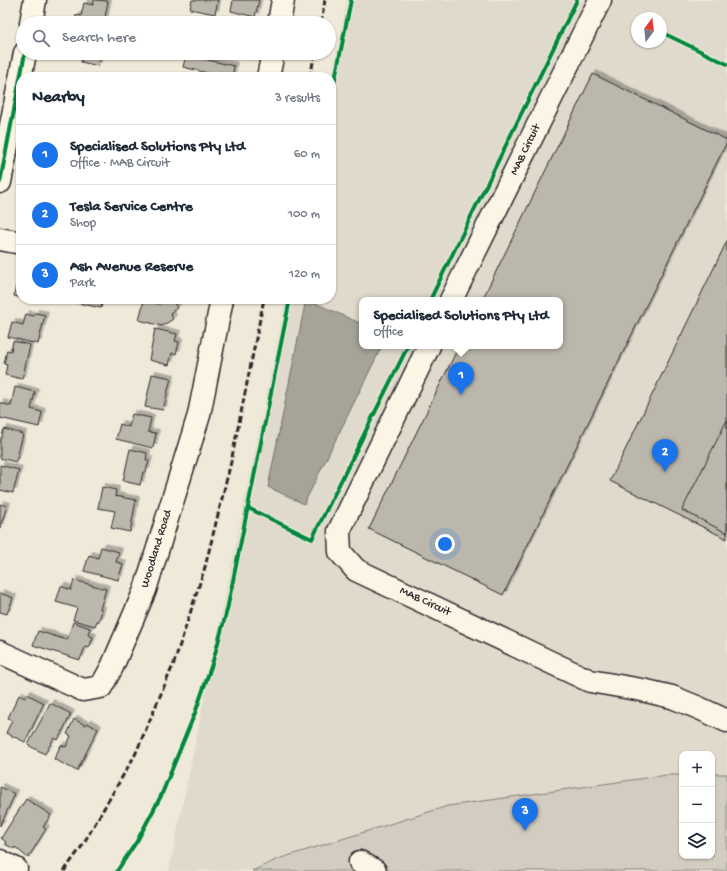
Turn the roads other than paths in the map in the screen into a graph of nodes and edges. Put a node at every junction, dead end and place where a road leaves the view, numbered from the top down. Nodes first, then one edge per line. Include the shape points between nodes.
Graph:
1 (35, 0) edge
2 (283, 0) edge
3 (600, 0) edge
4 (32, 16) edge
5 (280, 16) edge
6 (24, 60) edge
7 (272, 60) edge
8 (21, 72) edge
9 (269, 72) edge
10 (16, 99) edge
11 (0, 182) edge
12 (0, 239) edge
13 (16, 242) edge
14 (452, 297) edge
15 (221, 304) edge
16 (428, 349) edge
17 (0, 652) edge
18 (727, 721) edge

1 - 4 street
2 - 5 street
3 - 14 street, MAB Circuit
6 - 8 street
7 - 9 street
10 - 11 street
12 - 13 street
15 - 17 street, Woodland Road via 199,415 145,590 101,687 83,690
16 - 18 street, MAB Circuit via 339,531 340,552 356,570 590,681 672,697

